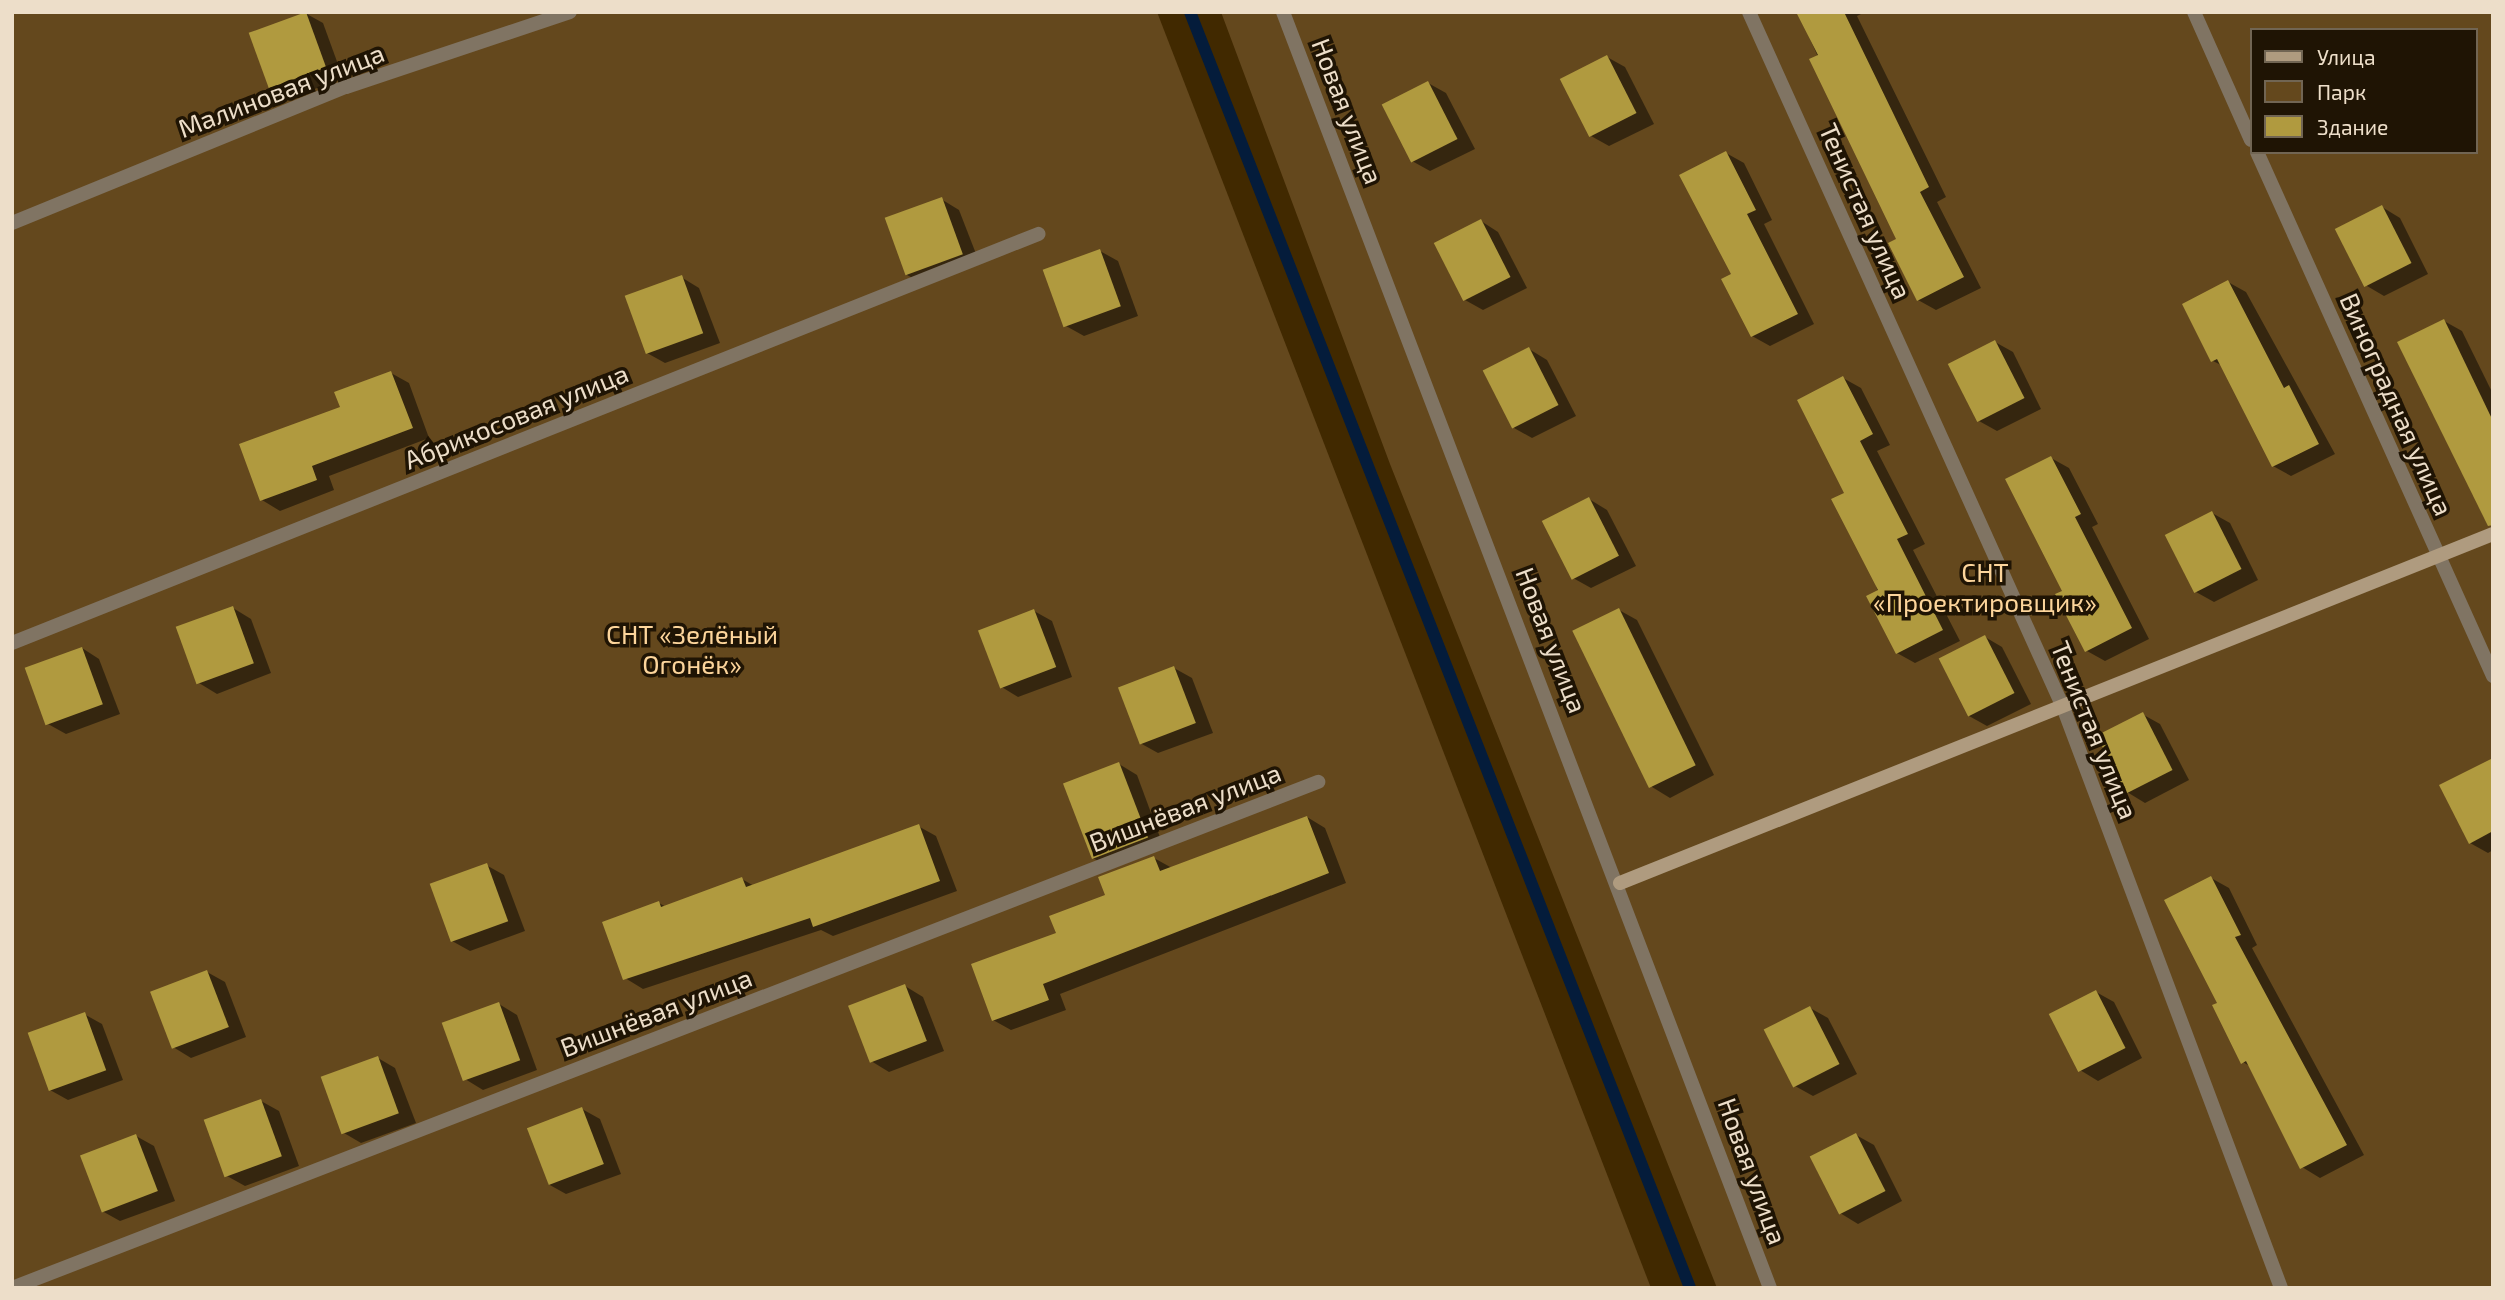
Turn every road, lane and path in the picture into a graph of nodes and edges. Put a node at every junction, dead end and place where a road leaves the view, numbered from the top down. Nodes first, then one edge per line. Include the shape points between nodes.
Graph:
1 (570, 12) edge
2 (1283, 12) edge
3 (1749, 12) edge
4 (2194, 12) edge
5 (2250, 138) edge
6 (2258, 154) edge
7 (12, 223) edge
8 (1038, 234) dead end
9 (2493, 534) edge
10 (2439, 558) junction
11 (12, 643) edge
12 (2493, 676) edge
13 (2063, 707) junction
14 (1318, 782) dead end
15 (1620, 883) junction
16 (12, 1288) edge
17 (1770, 1288) edge
18 (2281, 1288) edge

1 - 7 street, Малиновая улица via 346,87
2 - 15 street, Новая улица
3 - 13 street, Тенистая улица
4 - 5 street
6 - 10 street, Виноградная улица
8 - 11 street, Абрикосовая улица
9 - 10 street
10 - 12 street, Виноградная улица
10 - 13 street
13 - 15 street
13 - 18 street, Тенистая улица
14 - 16 street, Вишнёвая улица
15 - 17 street, Новая улица

